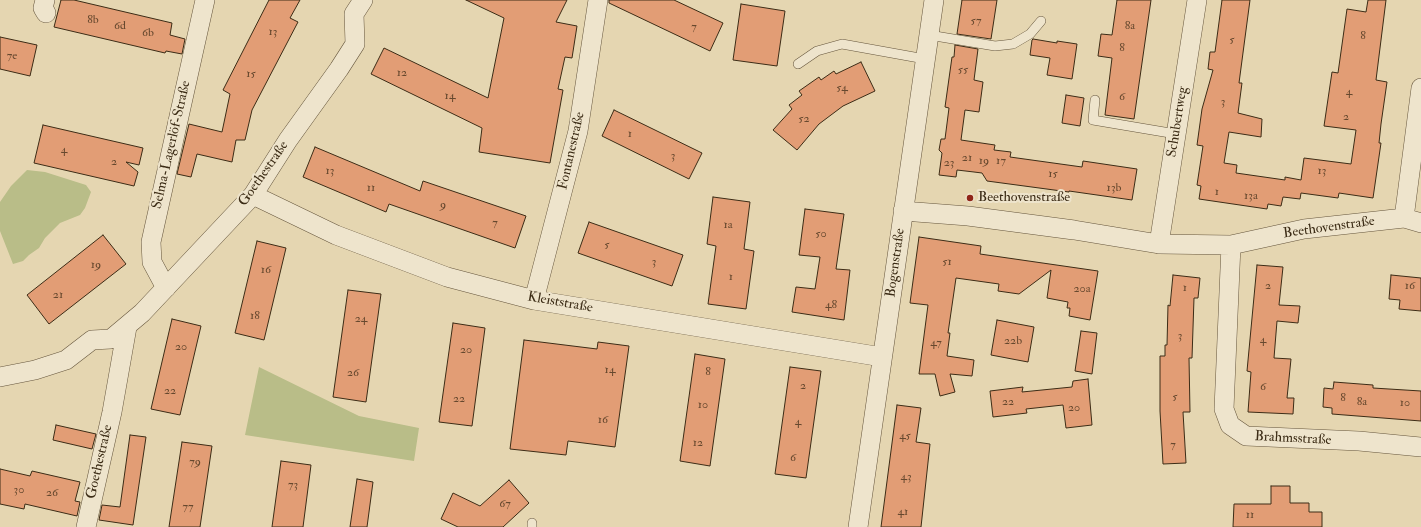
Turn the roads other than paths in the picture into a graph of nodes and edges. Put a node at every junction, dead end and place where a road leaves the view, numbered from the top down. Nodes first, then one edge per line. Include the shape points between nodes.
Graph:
1 (205, 0) edge
2 (363, 0) edge
3 (598, 0) edge
4 (934, 0) edge
5 (1197, 0) edge
6 (1041, 21) dead end
7 (929, 35) junction
8 (925, 59) junction
9 (798, 64) dead end
10 (1421, 88) edge
11 (1095, 100) dead end
12 (1176, 134) junction
13 (254, 195) junction
14 (903, 211) junction
15 (1412, 221) edge
16 (1159, 244) junction
17 (1231, 245) junction
18 (166, 288) junction
19 (534, 300) junction
20 (127, 327) junction
21 (882, 357) junction
22 (0, 377) edge
23 (1421, 447) edge
24 (86, 527) edge
25 (858, 527) edge

1 - 18 street, Selma-Lagerlöf-Straße via 151,242 152,262
2 - 13 street, Goethestraße via 354,14 355,44 288,140
3 - 19 street, Fontanestraße via 578,131
4 - 7 street, Bogenstraße
5 - 12 street, Schubertweg
6 - 7 lane via 1030,34 1013,44 995,46
7 - 8 street, Bogenstraße
8 - 9 lane via 842,44 817,51
8 - 14 street, Bogenstraße
10 - 15 street
11 - 12 lane via 1093,120
12 - 16 street, Schubertweg
13 - 18 street, Goethestraße
13 - 19 street, Kleiststraße via 336,235 447,277
14 - 16 street, Beethovenstraße via 968,216
14 - 21 street, Bogenstraße
15 - 17 street, Beethovenstraße via 1304,228
16 - 17 street, Beethovenstraße
17 - 23 street, Brahmsstraße via 1224,409 1230,425 1246,436
18 - 20 street, Goethestraße
19 - 21 street, Kleiststraße
20 - 22 street, Goethestraße via 111,339 92,340 66,360
20 - 24 street, Goethestraße via 112,412
21 - 25 street, Bogenstraße

